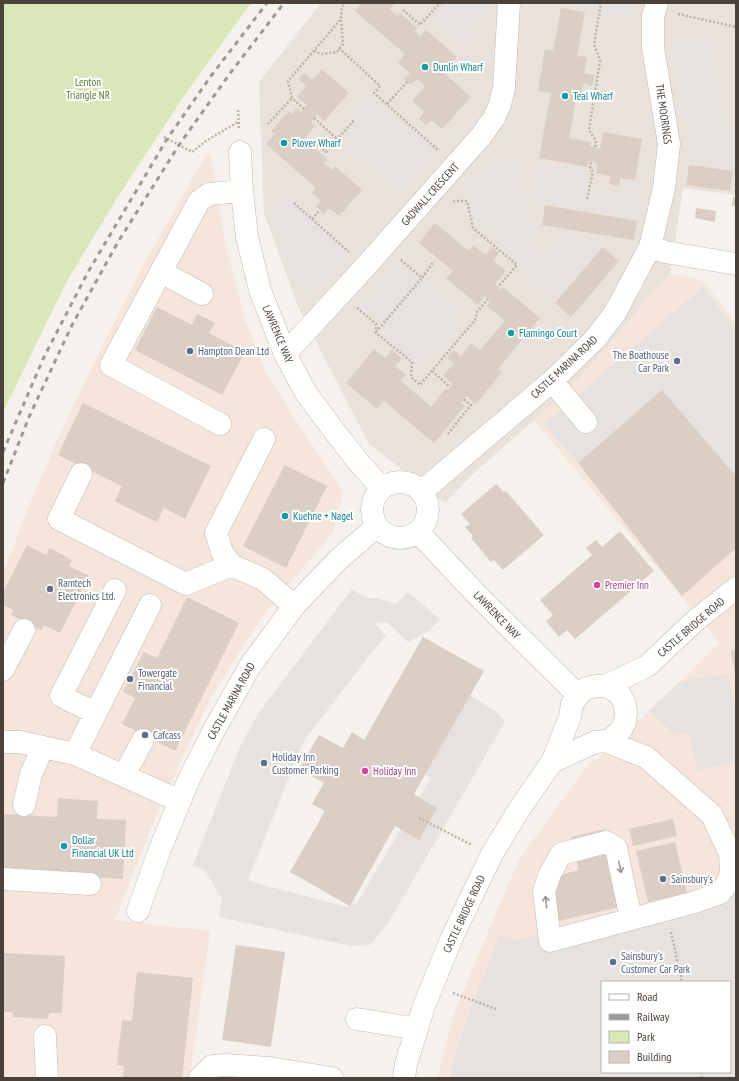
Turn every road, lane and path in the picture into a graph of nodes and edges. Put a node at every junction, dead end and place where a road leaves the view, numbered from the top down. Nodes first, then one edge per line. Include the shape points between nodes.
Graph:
1 (345, 3) edge
2 (442, 3) edge
3 (510, 3) edge
4 (601, 3) edge
5 (656, 6) edge
6 (403, 10) dead end
7 (341, 19) junction
8 (736, 26) edge
9 (339, 48) junction
10 (314, 51) junction
11 (407, 82) dead end
12 (292, 98) junction
13 (387, 104) junction
14 (304, 109) dead end
15 (314, 118) dead end
16 (355, 119) dead end
17 (238, 122) dead end
18 (268, 124) dead end
19 (164, 137) dead end
20 (337, 139) junction
21 (314, 141) dead end
22 (595, 148) dead end
23 (240, 152) dead end
24 (591, 162) dead end
25 (455, 165) junction
26 (436, 186) junction
27 (242, 191) junction
28 (587, 199) dead end
29 (294, 202) dead end
30 (320, 210) dead end
31 (312, 219) junction
32 (384, 245) junction
33 (650, 247) junction
34 (434, 261) dead end
35 (736, 264) edge
36 (365, 267) junction
37 (161, 272) junction
38 (422, 278) junction
39 (498, 287) dead end
40 (340, 293) junction
41 (202, 294) dead end
42 (488, 299) dead end
43 (376, 333) junction
44 (285, 354) junction
45 (432, 371) junction
46 (552, 380) junction
47 (450, 387) dead end
48 (464, 399) dead end
49 (586, 422) dead end
50 (220, 424) dead end
51 (448, 434) dead end
52 (264, 439) dead end
53 (81, 474) dead end
54 (382, 488) junction
55 (421, 492) junction
56 (377, 526) junction
57 (418, 532) junction
58 (231, 565) junction
59 (736, 588) edge
60 (115, 590) dead end
61 (150, 605) dead end
62 (294, 606) junction
63 (24, 630) dead end
64 (647, 666) junction
65 (3, 670) edge
66 (606, 686) junction
67 (578, 695) junction
68 (626, 709) junction
69 (95, 713) junction
70 (570, 717) junction
71 (143, 740) dead end
72 (600, 741) junction
73 (3, 742) edge
74 (43, 747) junction
75 (76, 754) junction
76 (646, 757) junction
77 (552, 762) junction
78 (124, 776) junction
79 (180, 800) junction
80 (24, 805) dead end
81 (419, 818) dead end
82 (461, 839) dead end
83 (3, 879) edge
84 (90, 884) dead end
85 (666, 910) junction
86 (138, 911) dead end
87 (631, 919) junction
88 (682, 981) edge
89 (432, 985) junction
90 (496, 1009) dead end
91 (357, 1019) dead end
92 (417, 1029) junction
93 (45, 1036) dead end
94 (304, 1076) edge
95 (47, 1078) edge
96 (200, 1078) edge
97 (212, 1078) edge
98 (269, 1078) edge
99 (332, 1078) edge
100 (404, 1078) edge

1 - 7 path
2 - 6 path via 420,25
3 - 25 street, GADWALL CRESCENT via 504,88 500,104 482,136
4 - 22 path via 594,44 600,61 589,130 596,141
5 - 8 path
5 - 33 street, THE MOORINGS via 652,26 654,48 669,144 664,188
7 - 9 path via 343,44
7 - 10 path
9 - 10 path via 337,52 321,54
9 - 13 path via 380,86 374,93
10 - 12 path via 288,81
11 - 13 path
12 - 14 path
12 - 18 path
13 - 25 path
15 - 20 path
16 - 20 path
17 - 19 path via 206,140 192,152
20 - 21 path via 326,152
23 - 27 street, LAWRENCE WAY
24 - 28 path via 592,172
25 - 26 street, GADWALL CRESCENT
26 - 32 street, GADWALL CRESCENT
26 - 39 path via 452,201 467,201 473,228 517,265
27 - 37 street via 209,194 199,201
27 - 44 street, LAWRENCE WAY via 247,236 260,290
29 - 31 path
30 - 31 path
31 - 36 path
32 - 36 street, GADWALL CRESCENT
32 - 38 path
33 - 35 street
33 - 46 street, CASTLE MARINA ROAD via 615,313 595,339
34 - 38 path
36 - 40 street, GADWALL CRESCENT
37 - 41 street
37 - 50 street via 110,365
38 - 43 path
40 - 43 path via 376,324
40 - 44 street, GADWALL CRESCENT
42 - 45 path via 477,312 475,320
43 - 45 path via 412,362 411,376 420,385
44 - 54 street, LAWRENCE WAY via 306,393 360,464
45 - 47 path
46 - 49 street
46 - 55 street, CASTLE MARINA ROAD
48 - 51 path via 471,405
52 - 58 street via 216,533 222,552
53 - 58 street via 58,519 186,584
54 - 55 street via 397,481 407,482
54 - 56 street via 373,500 371,509
55 - 57 street via 426,498 428,508 427,518
56 - 57 street via 387,535 396,538
56 - 62 street, CASTLE MARINA ROAD via 338,560
57 - 67 street, LAWRENCE WAY
58 - 62 street via 263,579
59 - 64 street, CASTLE BRIDGE ROAD via 695,621
60 - 69 street via 61,696
61 - 69 street
62 - 79 street, CASTLE MARINA ROAD via 250,666 210,737
63 - 65 street
64 - 66 street, CASTLE BRIDGE ROAD
64 - 68 street, CASTLE BRIDGE ROAD
66 - 67 street, CASTLE BRIDGE ROAD via 587,688
66 - 68 street via 620,695
67 - 70 street, CASTLE BRIDGE ROAD via 572,704
68 - 72 street, CASTLE BRIDGE ROAD via 625,722 621,730 611,739
68 - 76 street
69 - 75 street
70 - 72 street via 575,730 586,739
70 - 77 street, CASTLE BRIDGE ROAD
71 - 78 street
72 - 76 street
72 - 77 street, CASTLE BRIDGE ROAD
73 - 74 street via 20,742
74 - 75 street
74 - 80 street via 31,774
75 - 78 street
76 - 85 street via 712,815 730,854 731,873 720,893
77 - 89 street, CASTLE BRIDGE ROAD via 492,854
78 - 79 street
79 - 86 street, CASTLE MARINA ROAD
81 - 82 path
83 - 84 street
85 - 87 street
85 - 88 path
87 -> 87 street via 550,941 544,891 561,854 606,842 616,848
89 - 90 path
89 - 92 street, CASTLE BRIDGE ROAD
91 - 92 street
92 - 100 street, CASTLE BRIDGE ROAD
93 - 95 street
94 - 96 street via 269,1068 226,1065 212,1066
94 - 99 street
97 - 98 street via 216,1075

